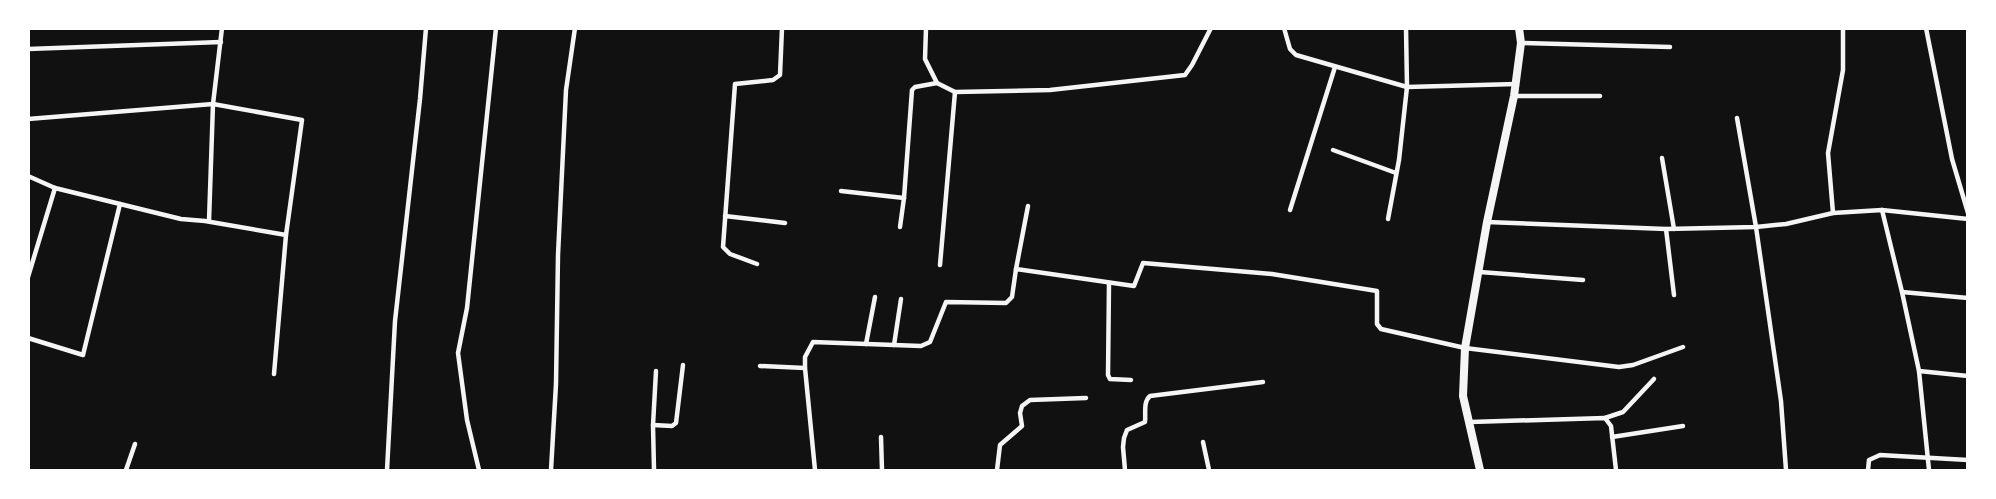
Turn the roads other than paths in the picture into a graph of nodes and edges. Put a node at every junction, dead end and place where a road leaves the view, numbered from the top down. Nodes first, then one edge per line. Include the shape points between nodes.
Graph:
1 (222, 28) edge
2 (426, 28) edge
3 (496, 28) edge
4 (575, 28) edge
5 (782, 28) edge
6 (926, 28) edge
7 (1211, 28) edge
8 (1284, 28) edge
9 (1406, 28) edge
10 (1519, 28) edge
11 (1843, 28) edge
12 (1926, 28) edge
13 (221, 42) junction
14 (1521, 43) junction
15 (1670, 47) dead end
16 (28, 49) edge
17 (1335, 67) junction
18 (937, 83) junction
19 (1516, 84) junction
20 (1407, 87) junction
21 (955, 92) junction
22 (1514, 96) junction
23 (1600, 96) dead end
24 (213, 104) junction
25 (1737, 118) dead end
26 (28, 119) edge
27 (1333, 150) dead end
28 (1662, 158) dead end
29 (1396, 173) junction
30 (28, 176) edge
31 (55, 188) junction
32 (841, 191) dead end
33 (904, 198) junction
34 (120, 204) junction
35 (1028, 206) dead end
36 (1290, 210) dead end
37 (1882, 210) junction
38 (1833, 213) junction
39 (1968, 213) edge
40 (725, 216) junction
41 (1388, 219) dead end
42 (1968, 219) edge
43 (208, 221) junction
44 (1487, 222) junction
45 (785, 223) dead end
46 (900, 227) dead end
47 (1756, 227) junction
48 (1674, 228) junction
49 (1666, 229) junction
50 (286, 235) junction
51 (757, 264) dead end
52 (940, 265) dead end
53 (1016, 269) junction
54 (1480, 272) junction
55 (28, 277) edge
56 (1583, 280) dead end
57 (1109, 283) junction
58 (1902, 292) junction
59 (1674, 295) dead end
60 (875, 297) dead end
61 (1968, 298) edge
62 (901, 299) dead end
63 (28, 338) edge
64 (866, 344) junction
65 (894, 345) junction
66 (1683, 347) dead end
67 (1466, 348) junction
68 (683, 365) dead end
69 (760, 366) dead end
70 (805, 368) junction
71 (656, 371) dead end
72 (1918, 371) junction
73 (274, 374) dead end
74 (1968, 376) edge
75 (1654, 379) dead end
76 (1131, 380) dead end
77 (1263, 382) dead end
78 (1086, 398) dead end
79 (1605, 418) junction
80 (1470, 422) junction
81 (653, 425) junction
82 (1683, 426) dead end
83 (881, 437) dead end
84 (1612, 437) junction
85 (1203, 442) dead end
86 (135, 444) dead end
87 (1928, 457) junction
88 (1968, 460) edge
89 (126, 471) edge
90 (387, 471) edge
91 (479, 471) edge
92 (550, 471) edge
93 (654, 471) edge
94 (815, 471) edge
95 (882, 471) edge
96 (997, 471) edge
97 (1125, 471) edge
98 (1209, 471) edge
99 (1480, 471) edge
100 (1616, 471) edge
101 (1786, 471) edge
102 (1868, 471) edge
103 (1929, 471) edge

1 - 13 street
2 - 90 street via 394,321
3 - 91 street via 467,308 458,353
4 - 92 street via 566,90
5 - 40 street via 780,75 773,80 735,84
6 - 18 street via 925,58
7 - 21 street via 1185,75 1050,90
8 - 17 street via 1290,49 1296,55
9 - 20 street
10 - 14 main road
11 - 38 street via 1843,70 1828,153
12 - 39 street via 1952,159
13 - 16 street
13 - 24 street
14 - 15 street
14 - 19 main road
17 - 20 street
17 - 36 street
18 - 21 street
18 - 33 street via 912,90
19 - 20 street
19 - 22 main road
20 - 29 street
21 - 52 street
22 - 23 street
22 - 44 main road
24 - 26 street
24 - 43 street
24 - 50 street via 302,120
25 - 47 street
27 - 29 street
28 - 48 street
29 - 41 street
30 - 31 street
31 - 34 street
31 - 55 street
32 - 33 street
33 - 46 street
34 - 43 street via 181,219
34 - 63 street via 83,355
35 - 53 street
37 - 38 street
37 - 42 street
37 - 58 street
38 - 47 street
40 - 45 street
40 - 51 street via 723,247 730,254
43 - 50 street
44 - 49 street
44 - 54 main road
47 - 48 street
47 - 101 street via 1781,401
48 - 49 street
49 - 59 street
50 - 73 street
53 - 57 street
53 - 65 street via 1012,297 1006,303 946,302 930,342 921,346
54 - 56 street
54 - 67 main road
57 - 67 street via 1134,286 1143,263 1148,262 1272,274 1372,290 1378,295 1379,328
57 - 76 street via 1108,375 1110,379
58 - 61 street
58 - 72 street
60 - 64 street
62 - 65 street
64 - 65 street
64 - 70 street via 813,342 805,357
66 - 67 street via 1619,367
67 - 80 main road via 1463,396
68 - 81 street via 676,423
69 - 70 street
70 - 94 street
71 - 81 street
72 - 74 street
72 - 87 street
75 - 79 street via 1623,412
77 - 97 street via 1150,396 1145,406 1145,422 1127,430 1124,438
78 - 96 street via 1030,400 1022,406 1022,426 1000,445
79 - 80 street
79 - 84 street
80 - 99 main road
81 - 93 street
82 - 84 street
83 - 95 street
84 - 100 street
85 - 98 street
86 - 89 street
87 - 88 street
87 - 102 street via 1880,455 1869,459
87 - 103 street

